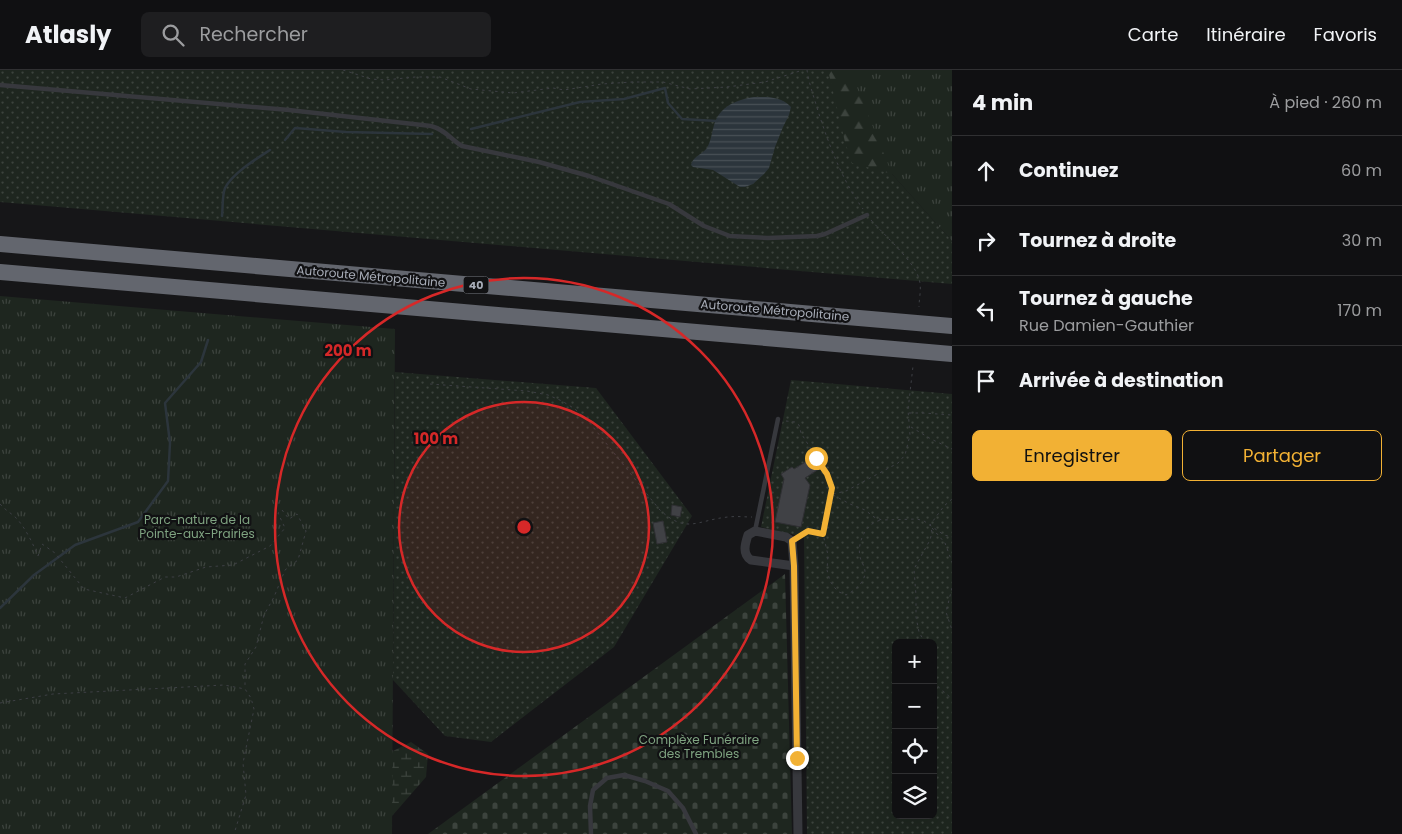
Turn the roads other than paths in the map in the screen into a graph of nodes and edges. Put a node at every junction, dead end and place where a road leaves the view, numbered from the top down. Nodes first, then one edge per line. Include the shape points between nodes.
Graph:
1 (0, 85) edge
2 (867, 215) road end
3 (0, 244) edge
4 (0, 272) edge
5 (952, 326) edge
6 (952, 354) edge
7 (778, 419) road end
8 (755, 531) junction
9 (794, 566) junction
10 (592, 834) edge
11 (696, 834) edge
12 (798, 834) edge

1 - 2 lane via 431,126 443,130 462,146 552,165 669,204 704,226 730,236 817,236
3 - 5 highway, Autoroute Métropolitaine / 40
4 - 6 highway, 40
7 - 8 lane
8 - 9 street via 792,541
8 - 9 street via 748,535 747,557 764,563
9 - 12 street
10 - 11 lane via 590,806 593,790 607,778 624,775 668,791 683,808

